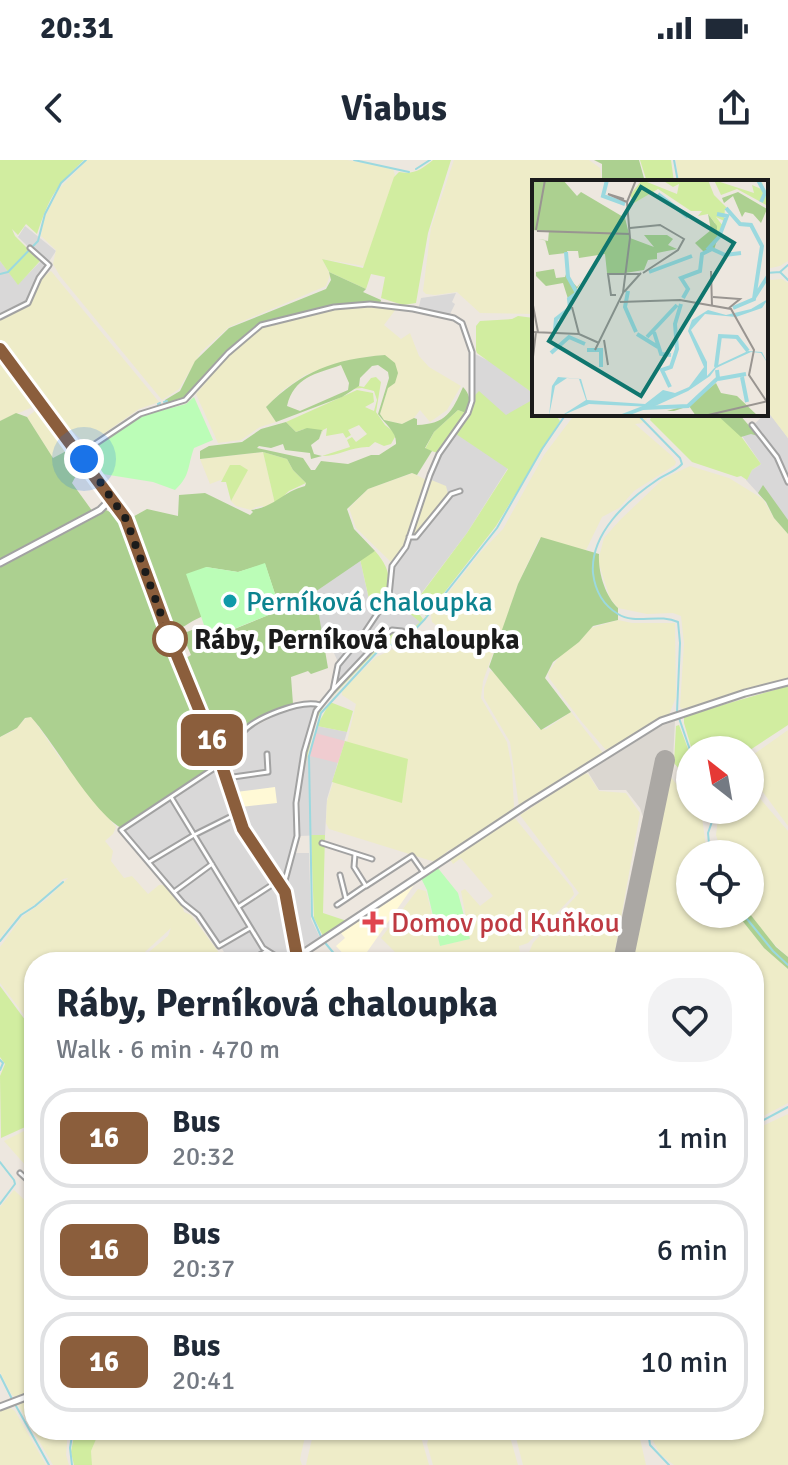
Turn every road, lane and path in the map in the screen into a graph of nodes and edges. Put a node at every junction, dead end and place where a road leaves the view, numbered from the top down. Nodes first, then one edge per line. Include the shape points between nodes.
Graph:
1 (31, 249) dead end
2 (1, 308) edge
3 (2, 316) edge
4 (0, 349) edge
5 (752, 425) dead end
6 (82, 457) junction
7 (784, 464) edge
8 (788, 482) edge
9 (460, 491) dead end
10 (109, 495) junction
11 (100, 510) junction
12 (121, 512) junction
13 (409, 537) junction
14 (0, 563) edge
15 (402, 631) dead end
16 (788, 682) edge
17 (333, 690) junction
18 (320, 705) junction
19 (267, 754) dead end
20 (221, 763) junction
21 (226, 778) junction
22 (171, 797) junction
23 (237, 813) junction
24 (194, 835) junction
25 (322, 843) dead end
26 (355, 854) junction
27 (372, 859) dead end
28 (149, 862) junction
29 (212, 864) junction
30 (424, 873) junction
31 (340, 875) dead end
32 (278, 881) junction
33 (366, 886) junction
34 (283, 888) junction
35 (174, 892) junction
36 (346, 899) junction
37 (337, 905) dead end
38 (238, 907) junction
39 (250, 928) junction
40 (266, 951) edge
41 (297, 952) edge
42 (307, 952) edge
43 (20, 1173) dead end
44 (24, 1177) edge
45 (24, 1398) edge
46 (0, 1407) edge

1 - 3 street via 51,267 39,278 28,303
2 - 3 street
4 - 6 street
5 - 7 street
6 - 10 street
6 - 13 street via 140,414 185,400 261,325 370,304 454,318 465,328 470,346 472,401 439,454
7 - 8 street
9 - 13 street via 451,494 416,537
10 - 11 street
10 - 12 street
11 - 12 street
11 - 14 street
12 - 20 street
13 - 17 street via 392,566 387,600 338,665
15 - 17 street via 387,633
16 - 30 street via 661,721
17 - 18 street
18 - 20 street via 295,705 256,721
18 - 34 street via 306,742 296,803 297,836
19 - 21 street via 268,772
20 - 21 street
20 - 22 street
21 - 23 street
22 - 24 street
22 - 28 street via 121,830
23 - 24 street
23 - 32 street via 245,835
24 - 28 street
24 - 29 street
25 - 26 street
26 - 27 street
26 - 33 street via 354,867
28 - 35 street
29 - 35 street
29 - 38 street
30 - 33 street via 412,856
30 - 42 street
31 - 36 street
32 - 34 street
32 - 38 street
33 - 36 street
34 - 41 street
35 - 39 street via 219,946
36 - 37 street
38 - 39 street
39 - 40 street
43 - 44 street
45 - 46 street

